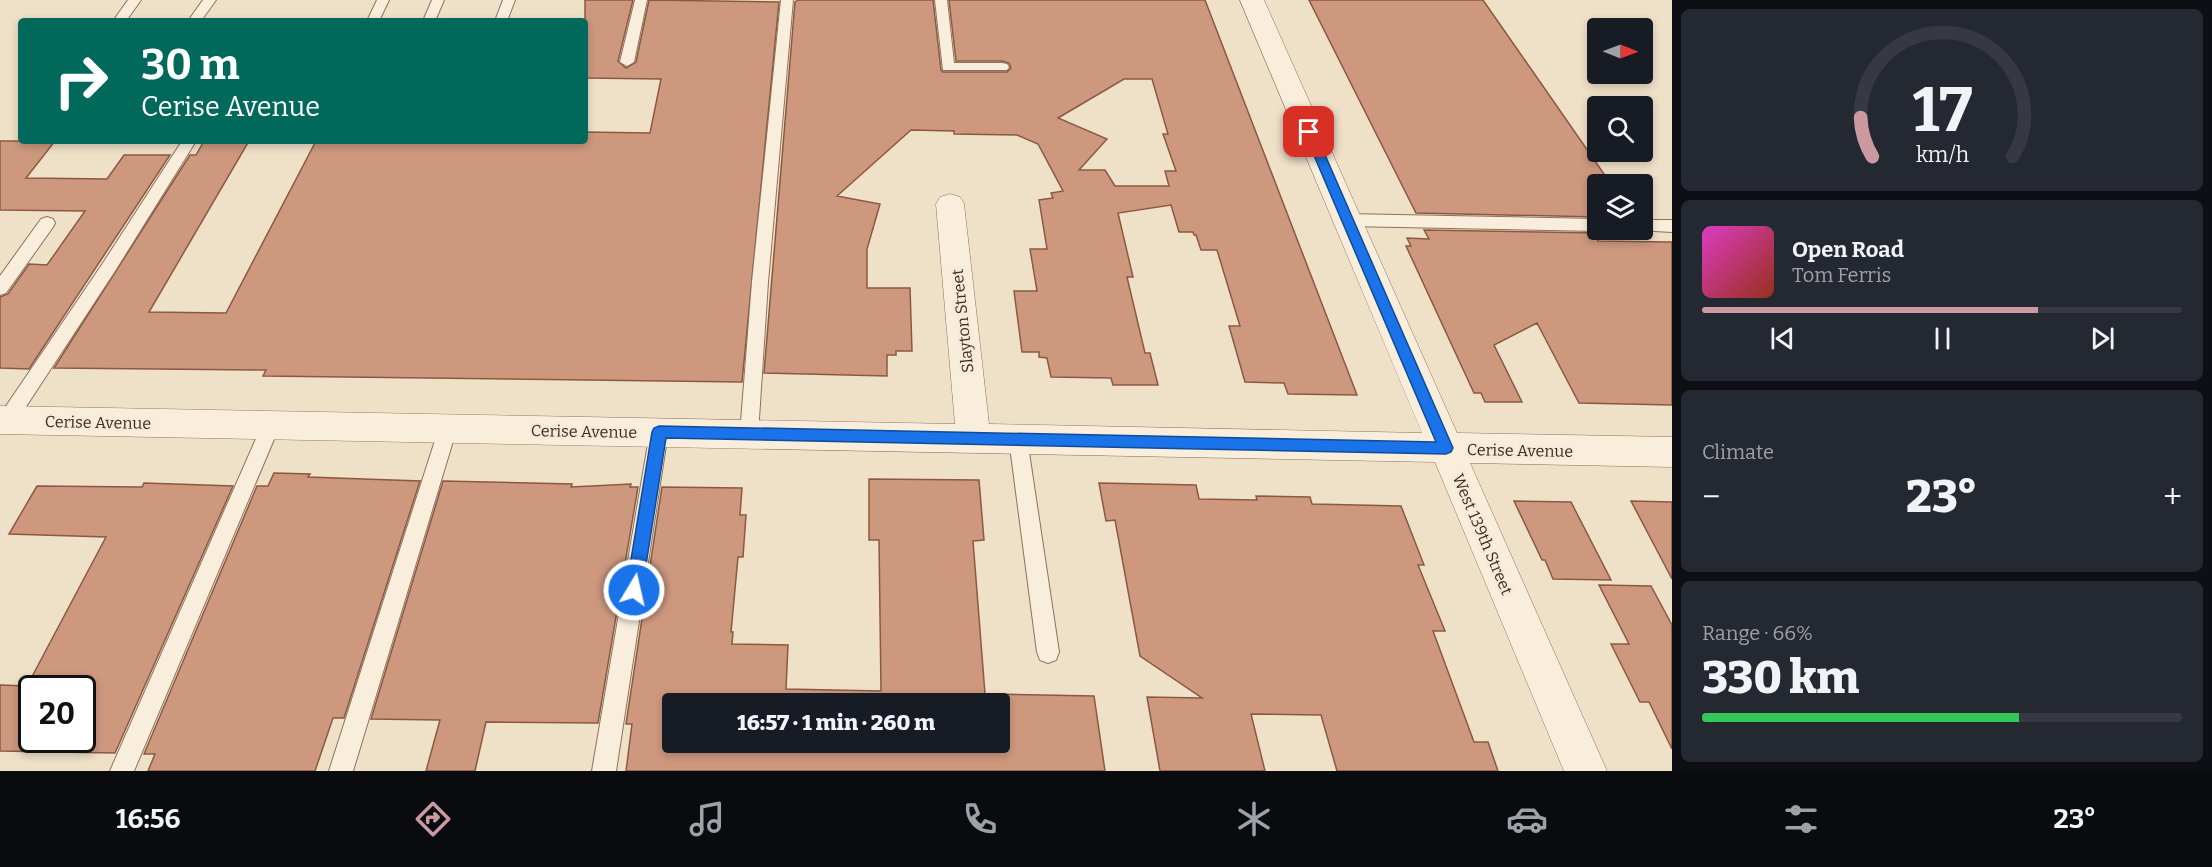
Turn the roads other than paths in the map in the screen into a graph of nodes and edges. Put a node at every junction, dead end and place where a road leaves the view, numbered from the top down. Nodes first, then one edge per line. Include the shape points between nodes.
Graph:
1 (135, 0) edge
2 (210, 0) edge
3 (383, 0) edge
4 (438, 0) edge
5 (509, 0) edge
6 (641, 0) edge
7 (787, 0) edge
8 (941, 0) edge
9 (1252, 0) edge
10 (121, 18) edge
11 (196, 18) edge
12 (374, 18) edge
13 (430, 18) edge
14 (502, 18) edge
15 (627, 62) dead end
16 (1002, 67) dead end
17 (187, 144) edge
18 (950, 204) dead end
19 (1347, 220) junction
20 (47, 223) dead end
21 (1587, 225) edge
22 (1653, 226) edge
23 (1672, 226) edge
24 (0, 289) edge
25 (3, 420) edge
26 (271, 425) junction
27 (448, 428) junction
28 (659, 432) junction
29 (749, 434) junction
30 (973, 438) junction
31 (1018, 439) junction
32 (1446, 448) junction
33 (1672, 452) edge
34 (1048, 652) dead end
35 (122, 771) edge
36 (341, 771) edge
37 (604, 771) edge
38 (1586, 771) edge

1 - 10 lane
2 - 11 lane
3 - 12 lane
4 - 13 lane
5 - 14 lane
6 - 15 lane
7 - 29 lane
8 - 16 lane via 948,67
9 - 19 street, West 139th Street
17 - 25 lane via 116,257
18 - 30 street, Slayton Street
19 - 21 lane
19 - 32 street, West 139th Street
20 - 24 lane
22 - 23 lane
25 - 26 street, Cerise Avenue
26 - 27 street, Cerise Avenue
26 - 35 lane
27 - 28 street, Cerise Avenue
27 - 36 lane
28 - 29 street, Cerise Avenue
28 - 37 lane
29 - 30 street, Cerise Avenue
30 - 31 street, Cerise Avenue
31 - 32 street, Cerise Avenue
31 - 34 lane
32 - 33 street, Cerise Avenue
32 - 38 street, West 139th Street

